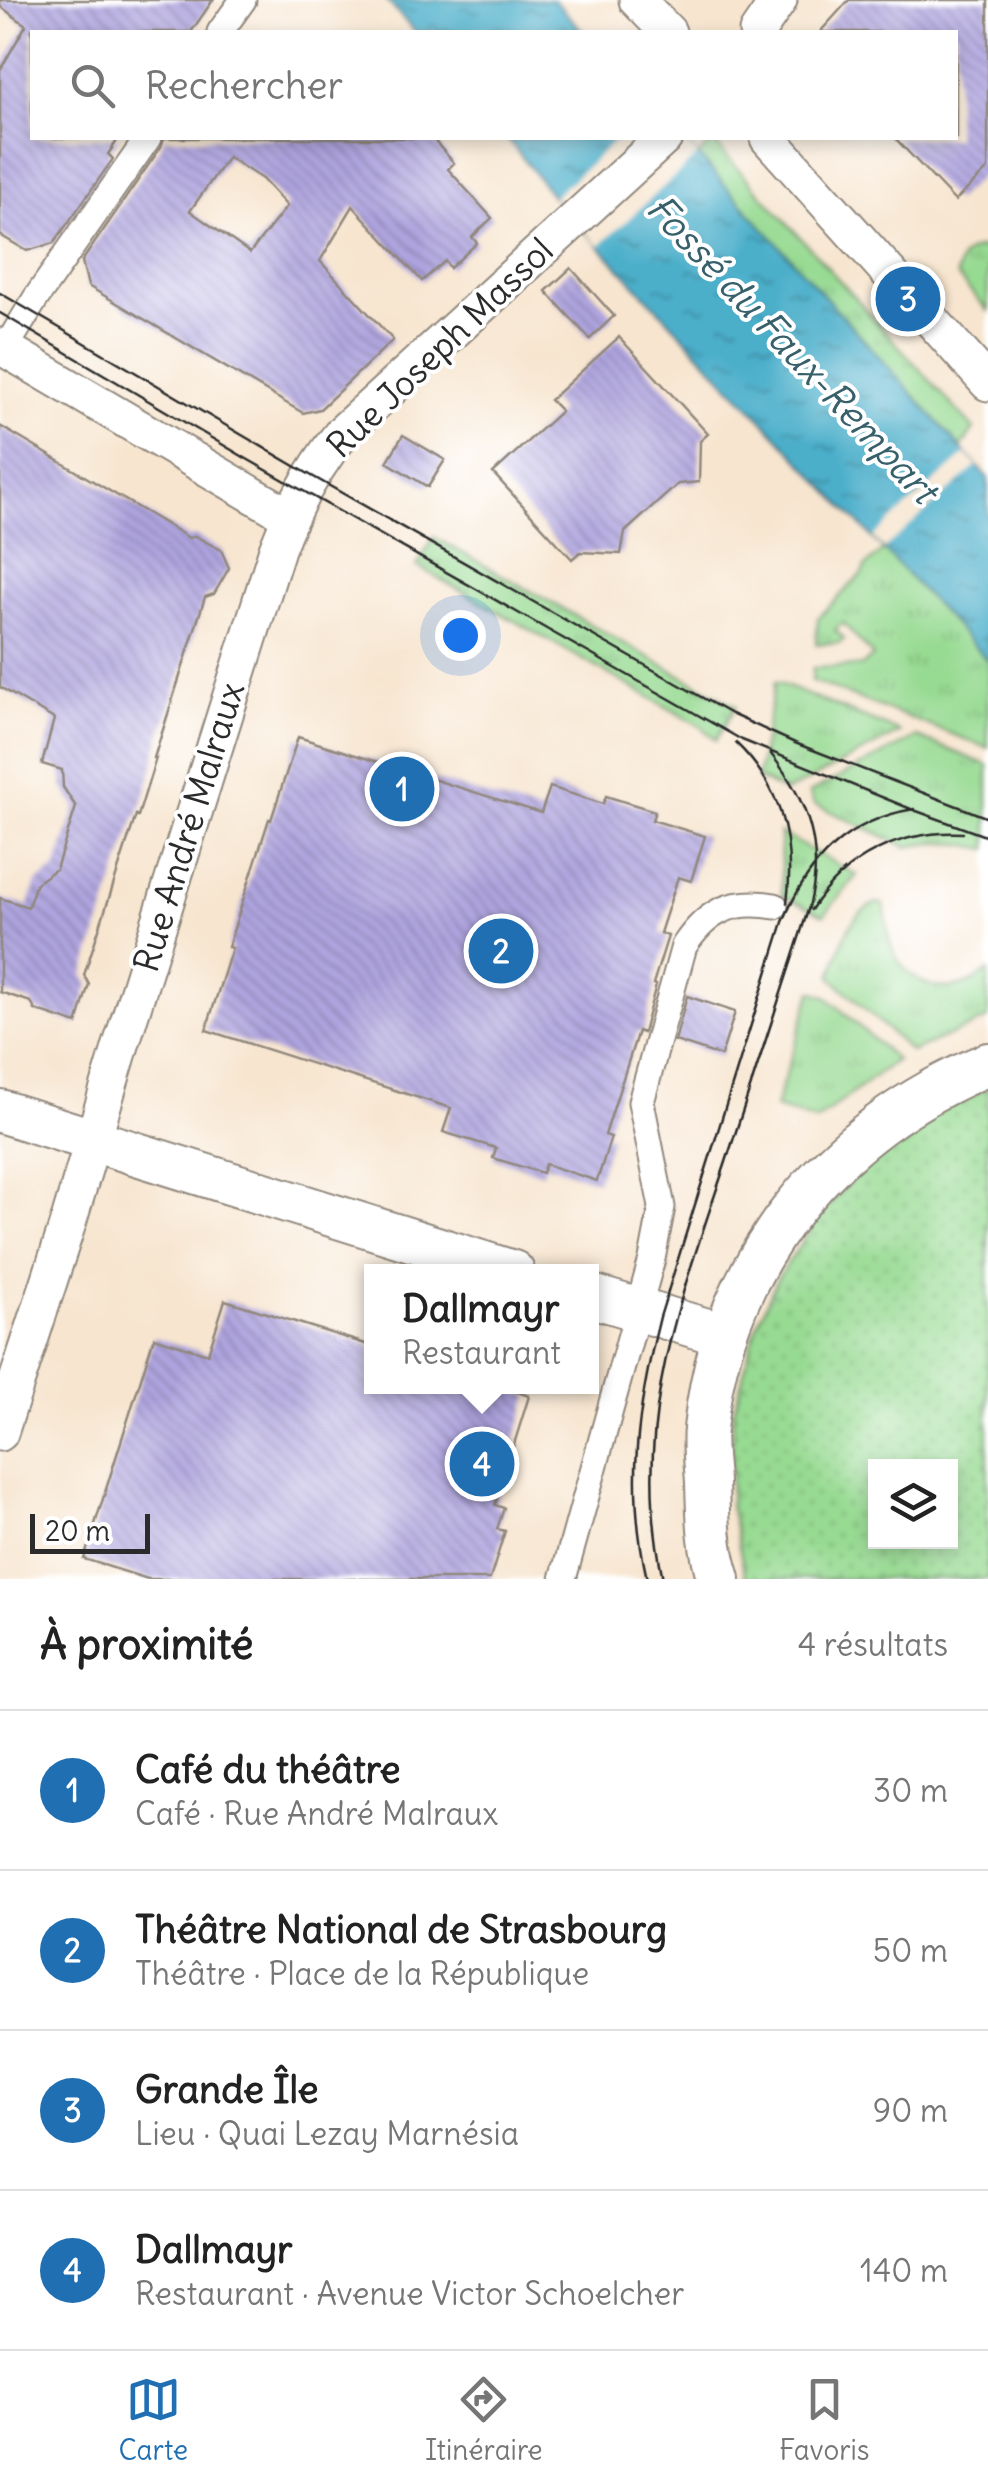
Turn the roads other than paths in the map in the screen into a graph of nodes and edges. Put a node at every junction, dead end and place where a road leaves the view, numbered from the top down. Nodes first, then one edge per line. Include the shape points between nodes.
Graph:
1 (243, 0) edge
2 (638, 0) edge
3 (778, 0) edge
4 (221, 30) edge
5 (666, 30) edge
6 (759, 30) edge
7 (147, 140) edge
8 (662, 140) edge
9 (770, 140) edge
10 (2, 347) edge
11 (988, 382) edge
12 (289, 516) junction
13 (774, 906) dead end
14 (988, 1064) edge
15 (0, 1111) edge
16 (91, 1140) junction
17 (487, 1264) edge
18 (599, 1298) edge
19 (637, 1310) junction
20 (724, 1335) junction
21 (0, 1433) edge
22 (564, 1579) edge
23 (719, 1579) edge

1 - 4 street
2 - 5 street
3 - 6 street
7 - 10 street
8 - 12 street, Rue Joseph Massol via 343,432
9 - 11 street
10 - 12 street
12 - 16 street, Rue André Malraux
13 - 19 street via 732,905 696,928 684,946 641,1102 662,1207
14 - 20 street via 906,1105 821,1175 761,1252
15 - 16 street
16 - 17 street
16 - 21 street, Rue André Malraux
18 - 19 street
19 - 20 street
19 - 22 street
20 - 23 street via 704,1432 710,1552

